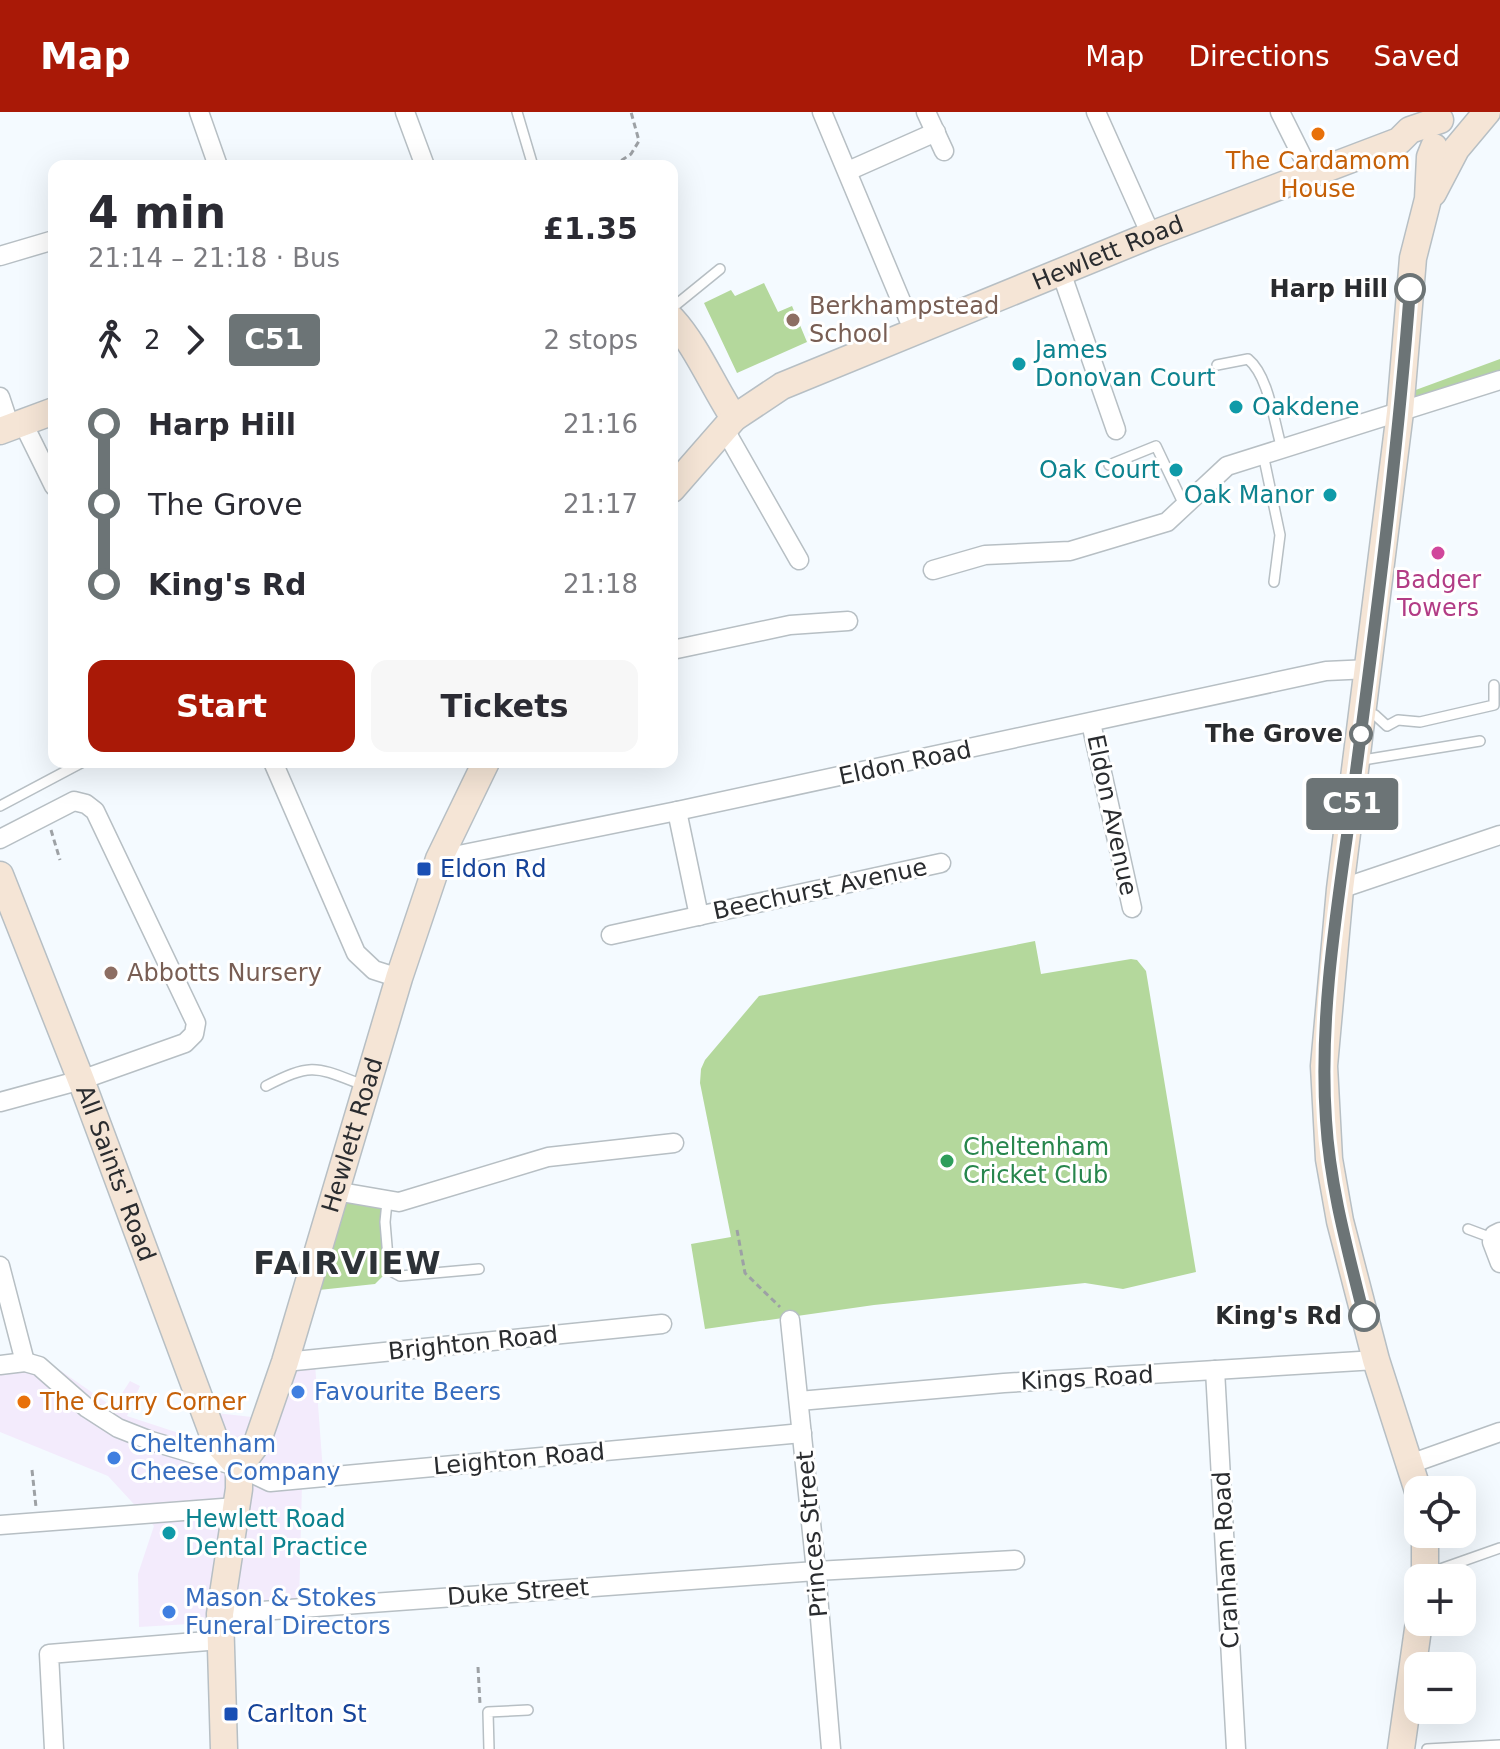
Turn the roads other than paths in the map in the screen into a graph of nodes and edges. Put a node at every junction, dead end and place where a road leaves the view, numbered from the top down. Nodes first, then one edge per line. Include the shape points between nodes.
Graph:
1 (199, 112) edge
2 (405, 112) edge
3 (517, 112) edge
4 (822, 112) edge
5 (926, 112) edge
6 (1096, 112) edge
7 (1280, 112) edge
8 (1487, 112) edge
9 (936, 132) junction
10 (1447, 133) edge
11 (944, 151) dead end
12 (216, 160) edge
13 (423, 160) edge
14 (531, 160) edge
15 (848, 171) junction
16 (1311, 174) junction
17 (1151, 235) junction
18 (48, 242) edge
19 (0, 256) edge
20 (720, 269) dead end
21 (1061, 272) junction
22 (678, 303) edge
23 (678, 327) edge
24 (914, 332) junction
25 (1217, 365) dead end
26 (1500, 380) edge
27 (0, 397) edge
28 (1400, 412) junction
29 (48, 413) edge
30 (728, 423) junction
31 (11, 427) edge
32 (1116, 430) dead end
33 (1282, 449) junction
34 (1263, 454) junction
35 (1109, 465) dead end
36 (48, 478) edge
37 (678, 482) edge
38 (1184, 506) junction
39 (799, 560) dead end
40 (933, 570) dead end
41 (1274, 582) dead end
42 (848, 621) dead end
43 (678, 649) edge
44 (1370, 669) junction
45 (1494, 685) dead end
46 (1364, 711) junction
47 (1091, 723) junction
48 (1480, 741) dead end
49 (1357, 761) junction
50 (72, 768) edge
51 (276, 768) edge
52 (483, 768) edge
53 (0, 806) edge
54 (677, 811) junction
55 (1500, 835) edge
56 (0, 839) edge
57 (439, 859) junction
58 (941, 863) dead end
59 (0, 875) edge
60 (1340, 889) junction
61 (1132, 908) dead end
62 (699, 916) junction
63 (611, 935) dead end
64 (399, 978) junction
65 (81, 1080) junction
66 (266, 1086) dead end
67 (366, 1086) junction
68 (0, 1102) edge
69 (674, 1143) dead end
70 (335, 1191) junction
71 (387, 1202) junction
72 (1468, 1229) dead end
73 (1496, 1235) edge
74 (1500, 1263) edge
75 (0, 1266) edge
76 (479, 1269) dead end
77 (790, 1320) road end
78 (662, 1324) dead end
79 (1376, 1360) junction
80 (25, 1362) junction
81 (285, 1362) junction
82 (0, 1365) edge
83 (1215, 1370) junction
84 (799, 1401) junction
85 (1500, 1432) edge
86 (802, 1433) junction
87 (1410, 1464) junction
88 (239, 1467) junction
89 (1414, 1476) edge
90 (236, 1507) junction
91 (0, 1525) edge
92 (1500, 1548) edge
93 (1015, 1560) dead end
94 (1458, 1564) edge
95 (816, 1571) junction
96 (220, 1627) junction
97 (1417, 1636) edge
98 (528, 1710) dead end
99 (1500, 1745) edge
100 (54, 1749) edge
101 (224, 1749) edge
102 (489, 1749) edge
103 (831, 1749) edge
104 (1236, 1749) edge
105 (1401, 1749) edge
106 (1427, 1749) edge

1 - 12 street
2 - 13 street
3 - 14 lane
4 - 15 street
5 - 9 street
6 - 17 street
7 - 16 street
8 - 10 street
9 - 11 street
9 - 15 street
10 - 16 street, Hewlett Road via 1410,130 1399,141
10 - 28 street via 1430,157 1428,199 1413,258
15 - 24 street
16 - 17 street, Hewlett Road
17 - 21 street, Hewlett Road
18 - 19 street
20 - 22 lane
21 - 24 street, Hewlett Road
21 - 32 street
23 - 30 street via 695,351
24 - 30 street, Hewlett Road via 782,386
25 - 33 lane via 1248,359 1256,366
26 - 28 street
27 - 31 street
28 - 33 street
28 - 44 street
29 - 31 street
30 - 37 street, Hewlett Road
30 - 39 street via 729,437
31 - 36 street
33 - 34 street
34 - 38 street via 1227,466
34 - 41 lane via 1280,535
35 - 38 lane via 1156,446
38 - 40 street via 1167,522 1070,551 985,555
42 - 43 street via 790,625
44 - 46 street
44 - 47 street, Eldon Road via 1326,671
45 - 46 lane via 1494,705 1430,721 1398,720 1387,726
46 - 49 street
47 - 54 street, Eldon Road
47 - 61 street, Eldon Avenue
48 - 49 lane
49 - 60 street
50 - 53 lane
51 - 64 street via 356,953 374,970
52 - 57 street, Hewlett Road
54 - 57 street, Eldon Road
54 - 62 street, Beechurst Avenue
55 - 60 street
56 - 65 street via 74,801 95,811 196,1023 185,1043
57 - 64 street, Hewlett Road
58 - 62 street, Beechurst Avenue
59 - 65 street, All Saints' Road
60 - 79 street via 1325,1038 1326,1121 1340,1221
62 - 63 street, Beechurst Avenue
64 - 67 street, Hewlett Road
65 - 68 street
65 - 88 street, All Saints' Road via 215,1440
66 - 67 lane via 314,1068
67 - 70 street, Hewlett Road
69 - 71 street via 548,1157
70 - 71 street
70 - 81 street, Hewlett Road
71 - 76 lane via 389,1270 400,1276
72 - 73 lane
73 - 74 street
75 - 80 street
77 - 84 street, Princes Street
78 - 81 street, Brighton Road
79 - 83 street, Kings Road
79 - 87 street
80 - 82 street
80 - 88 street, Leighton Road via 45,1370 72,1397 118,1428
81 - 88 street, Hewlett Road via 257,1443
83 - 84 street, Kings Road
83 - 104 street, Cranham Road
84 - 86 street, Princes Street
85 - 87 street
86 - 88 street, Leighton Road via 270,1482
86 - 95 street, Princes Street
87 - 89 street
88 - 90 street, Hewlett Road
90 - 91 street
90 - 96 street, Hewlett Road
92 - 94 lane
93 - 95 street, Duke Street
95 - 96 street, Duke Street
95 - 103 street, Princes Street
96 - 100 street, Duke Street via 49,1654
96 - 101 street, Hewlett Road
97 - 105 street
98 - 102 lane via 488,1712
99 - 106 lane

